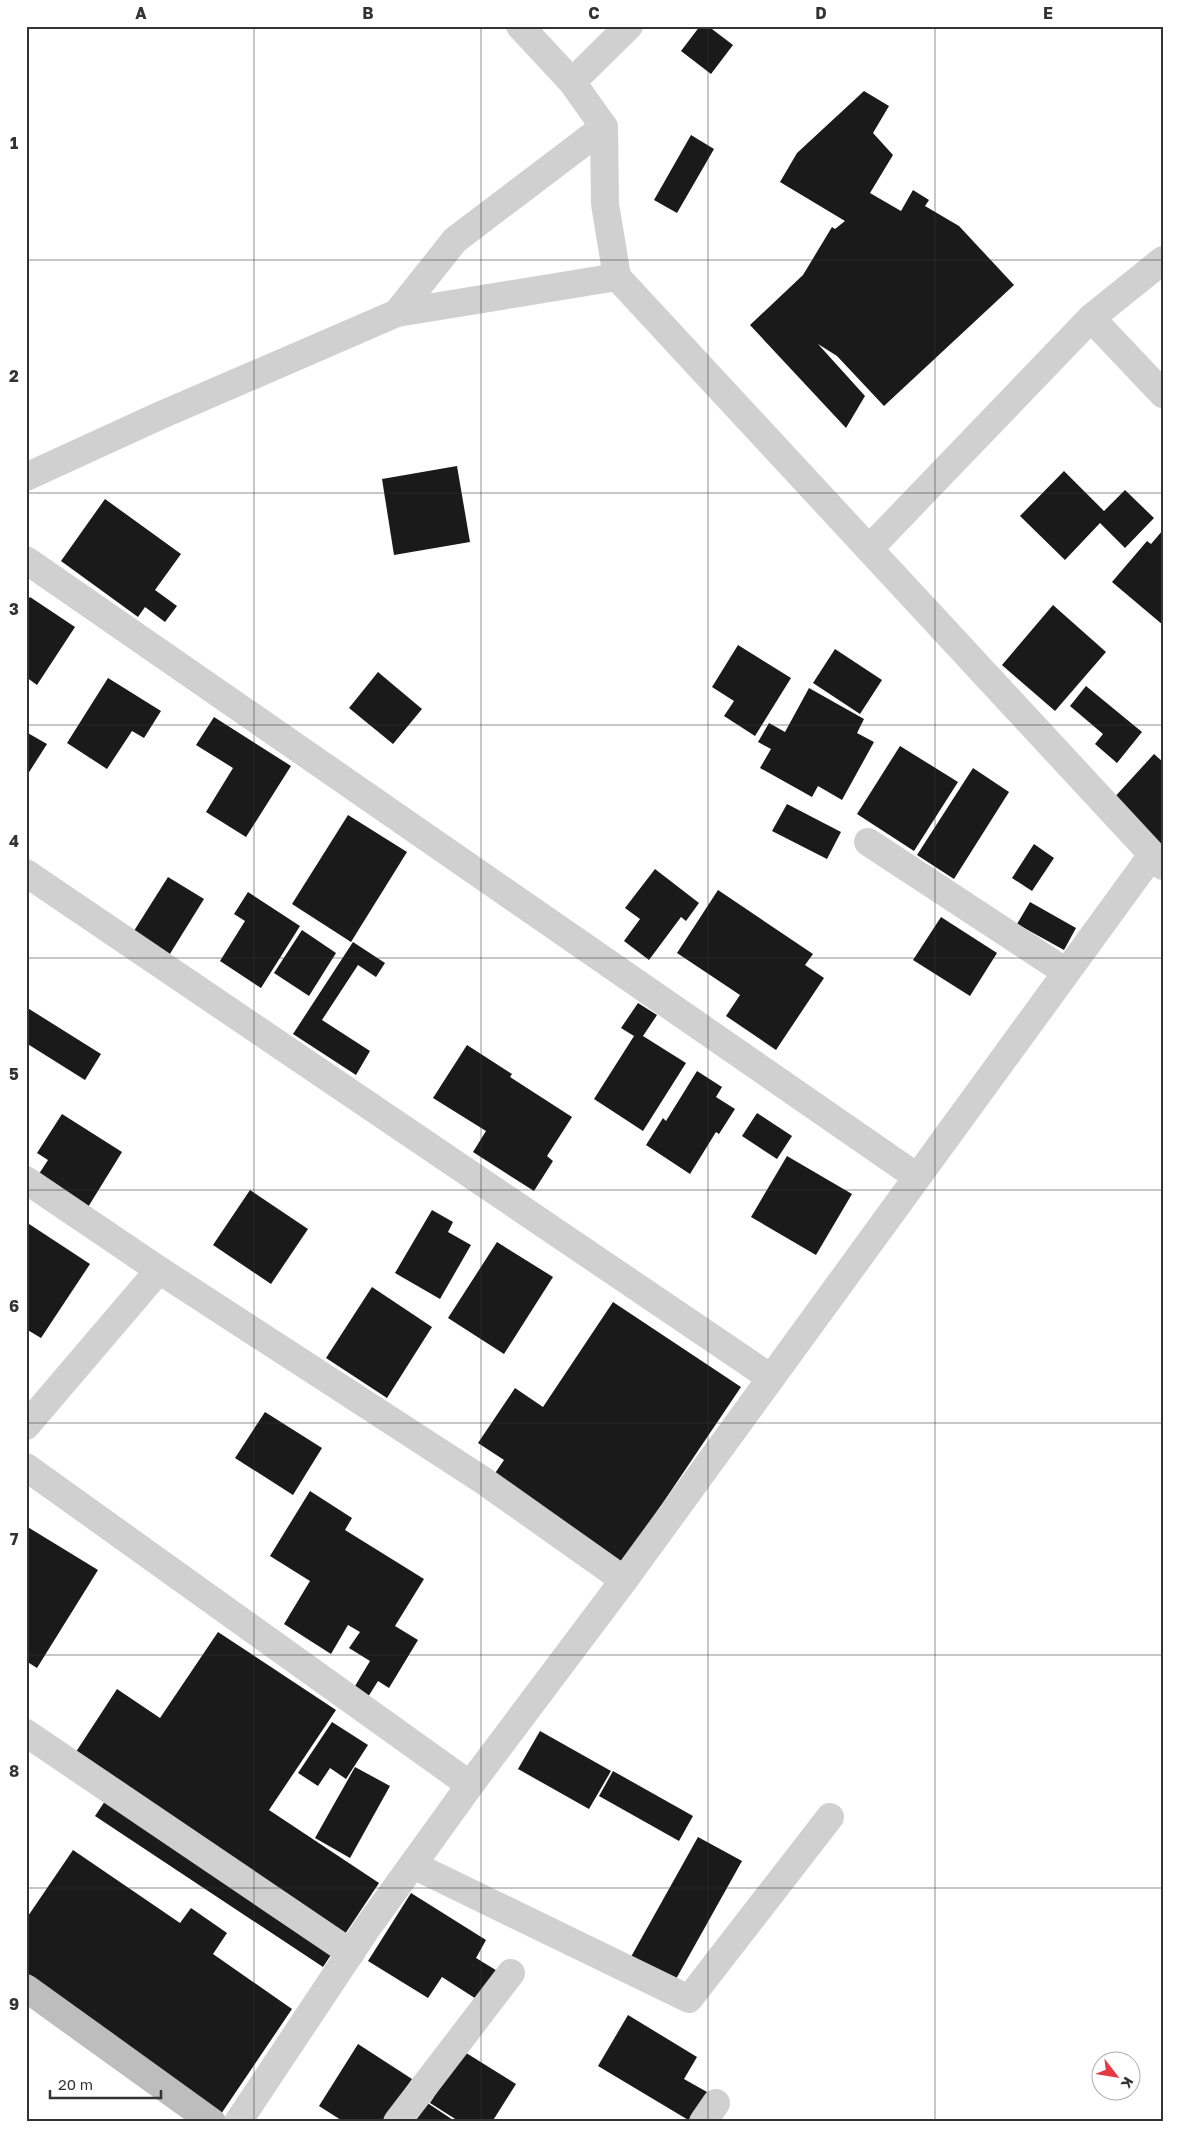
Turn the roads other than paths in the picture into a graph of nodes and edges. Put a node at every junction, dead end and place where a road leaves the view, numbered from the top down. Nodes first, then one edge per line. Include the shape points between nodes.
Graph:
1 (520, 26) edge
2 (629, 26) edge
3 (572, 82) junction
4 (604, 126) junction
5 (1163, 260) edge
6 (617, 277) junction
7 (397, 313) junction
8 (1091, 318) junction
9 (1163, 394) edge
10 (26, 477) edge
11 (869, 549) junction
12 (26, 560) edge
13 (868, 842) dead end
14 (1158, 861) edge
15 (26, 873) edge
16 (1066, 972) junction
17 (917, 1177) junction
18 (26, 1180) edge
19 (159, 1270) junction
20 (771, 1378) junction
21 (26, 1426) edge
22 (26, 1467) edge
23 (624, 1580) junction
24 (26, 1733) edge
25 (470, 1785) junction
26 (830, 1817) dead end
27 (413, 1865) junction
28 (351, 1953) junction
29 (511, 1974) dead end
30 (26, 1988) edge
31 (212, 2122) edge
32 (238, 2122) edge
33 (397, 2122) edge

1 - 3 street
2 - 3 street
3 - 4 street
4 - 6 street via 605,204
4 - 7 street via 455,240
5 - 8 street
6 - 7 street
6 - 11 street
7 - 10 street
8 - 9 street
8 - 11 street
11 - 14 street
12 - 17 street
13 - 16 street
14 - 16 street
15 - 20 street
16 - 17 street
17 - 20 street
18 - 19 street
19 - 21 street
19 - 23 street via 484,1481
20 - 23 street
22 - 25 street
23 - 25 street
24 - 28 street
25 - 27 street
26 - 27 street via 689,1999
27 - 28 street
28 - 32 street
29 - 33 street
30 - 31 main road

